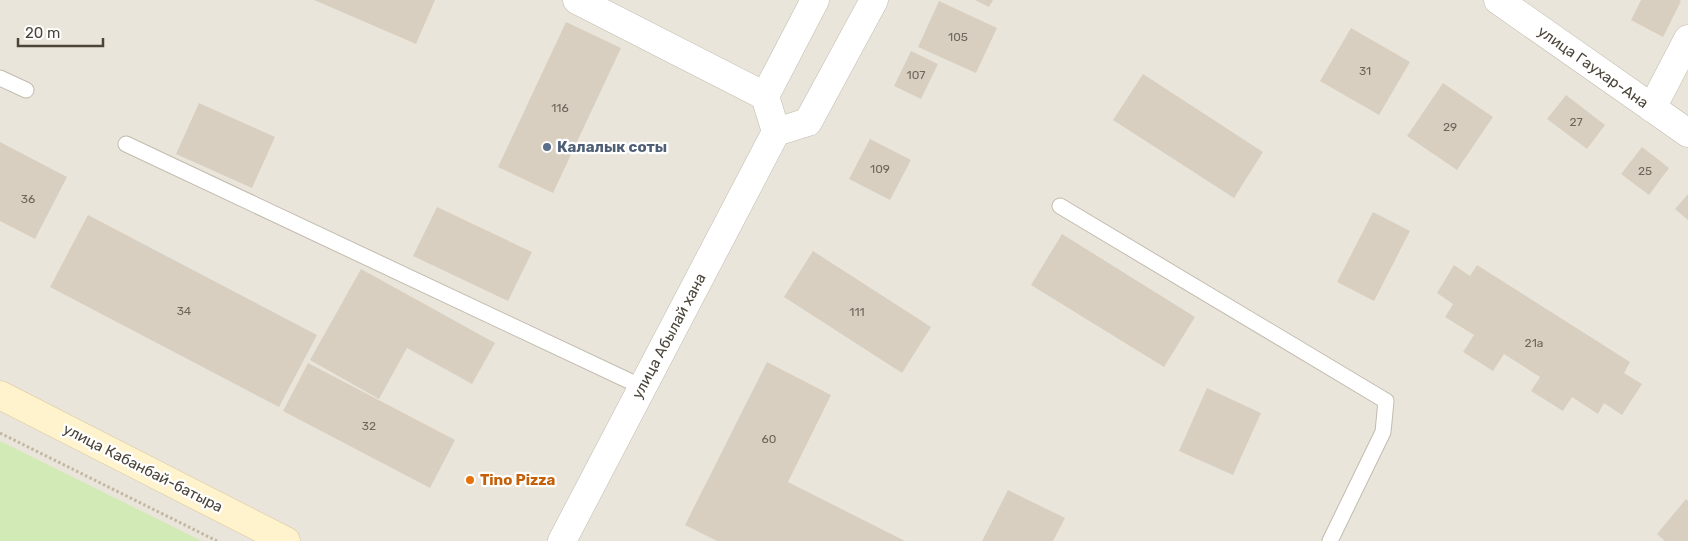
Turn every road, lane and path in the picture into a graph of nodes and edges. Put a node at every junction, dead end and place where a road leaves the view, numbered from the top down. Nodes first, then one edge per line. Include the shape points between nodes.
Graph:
1 (577, 0) edge
2 (815, 0) edge
3 (874, 0) edge
4 (1498, 0) edge
5 (1688, 39) edge
6 (0, 78) edge
7 (26, 90) dead end
8 (765, 96) junction
9 (1652, 108) junction
10 (776, 132) junction
11 (1688, 133) edge
12 (126, 144) dead end
13 (1060, 206) dead end
14 (642, 387) junction
15 (0, 394) edge
16 (0, 433) edge
17 (217, 541) edge
18 (286, 541) edge
19 (562, 541) edge
20 (1330, 541) edge

1 - 8 street
2 - 8 street
3 - 10 street via 808,122
4 - 9 street, улица Гаухар-Ана
5 - 9 street
6 - 7 lane
8 - 10 street
9 - 11 street, улица Гаухар-Ана
10 - 14 street, улица Абылай хана
12 - 14 lane
13 - 20 lane via 1386,401 1383,432
14 - 19 street, улица Абылай хана
15 - 18 main road, улица Кабанбай-батыра
16 - 17 path

